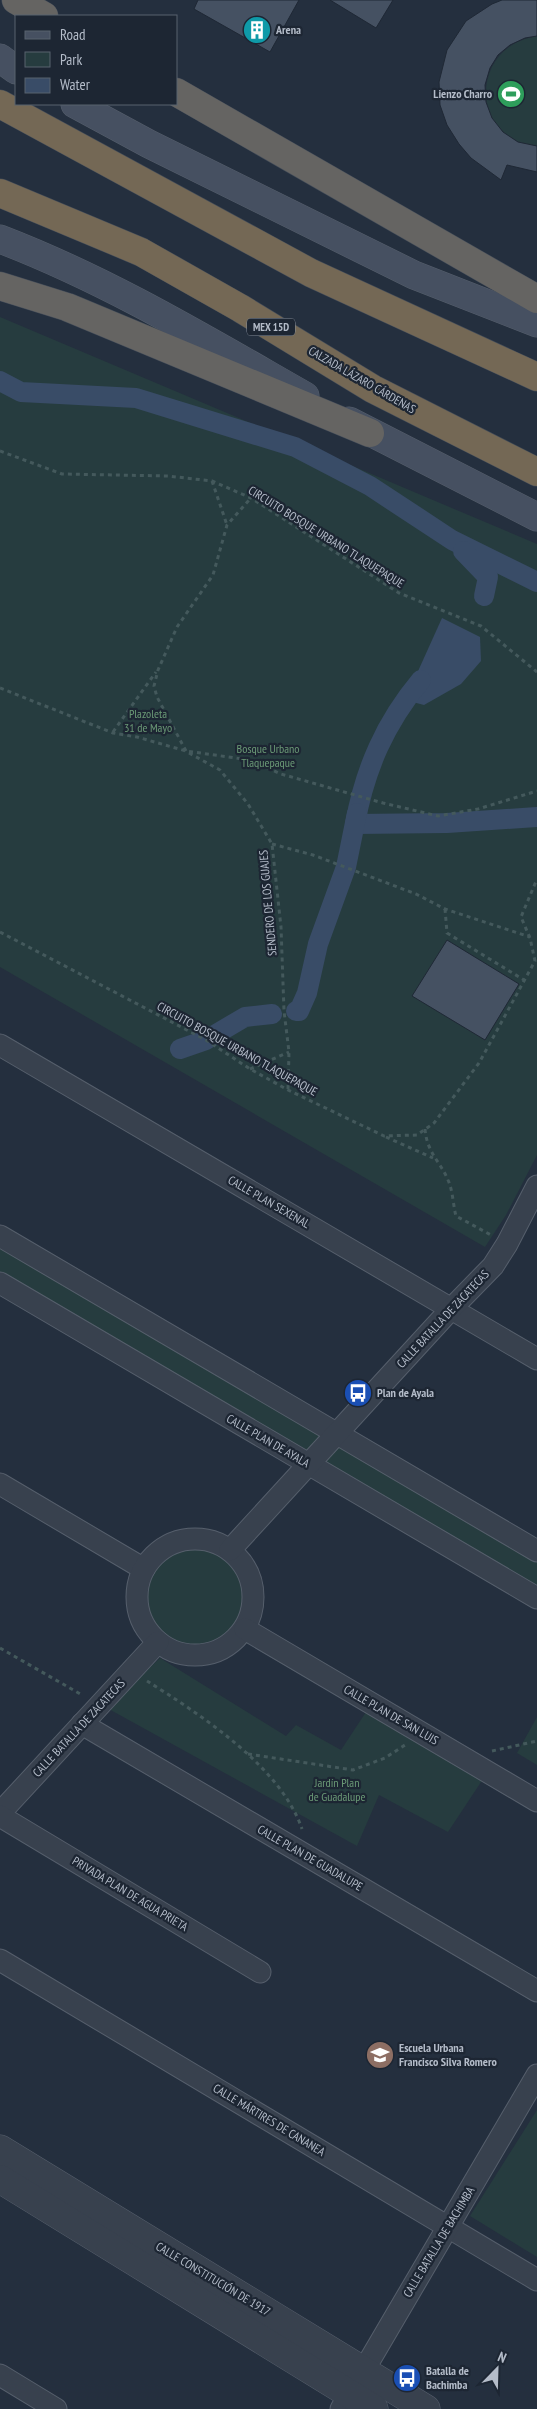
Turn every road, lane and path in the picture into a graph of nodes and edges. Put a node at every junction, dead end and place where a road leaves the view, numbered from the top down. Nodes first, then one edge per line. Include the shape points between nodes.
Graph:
1 (16, 0) edge
2 (42, 15) edge
3 (0, 58) edge
4 (0, 63) edge
5 (15, 70) edge
6 (15, 70) edge
7 (178, 93) edge
8 (0, 104) edge
9 (77, 105) edge
10 (0, 193) edge
11 (0, 239) edge
12 (0, 286) edge
13 (537, 299) edge
14 (537, 323) edge
15 (537, 377) edge
16 (370, 433) junction
17 (0, 451) edge
18 (537, 472) edge
19 (212, 481) junction
20 (251, 498) junction
21 (537, 517) edge
22 (228, 526) junction
23 (158, 670) junction
24 (537, 672) edge
25 (0, 688) edge
26 (113, 732) junction
27 (186, 751) junction
28 (537, 791) edge
29 (272, 844) junction
30 (537, 879) edge
31 (445, 909) junction
32 (0, 932) edge
33 (530, 938) junction
34 (524, 980) junction
35 (0, 1046) edge
36 (289, 1052) junction
37 (250, 1069) junction
38 (288, 1090) junction
39 (434, 1124) junction
40 (384, 1136) junction
41 (434, 1159) junction
42 (537, 1186) edge
43 (0, 1236) edge
44 (508, 1244) junction
45 (0, 1283) edge
46 (452, 1309) junction
47 (537, 1359) edge
48 (337, 1434) junction
49 (308, 1464) junction
50 (0, 1484) edge
51 (230, 1550) junction
52 (537, 1551) edge
53 (144, 1569) junction
54 (537, 1598) edge
55 (245, 1629) junction
56 (158, 1642) junction
57 (0, 1648) edge
58 (132, 1671) junction
59 (100, 1705) junction
60 (82, 1724) junction
61 (422, 1734) junction
62 (537, 1741) edge
63 (247, 1754) junction
64 (462, 1757) junction
65 (537, 1801) edge
66 (0, 1815) edge
67 (312, 1859) junction
68 (0, 1960) edge
69 (260, 1972) dead end
70 (537, 1992) edge
71 (537, 2076) edge
72 (0, 2149) edge
73 (0, 2179) edge
74 (448, 2227) junction
75 (537, 2280) edge
76 (363, 2370) junction
77 (0, 2375) edge
78 (345, 2402) edge
79 (56, 2409) edge
80 (374, 2409) edge
81 (426, 2409) edge

1 - 2 highway
3 - 5 main road
4 - 6 main road
7 - 13 highway
8 - 15 highway via 311,274
9 - 14 main road via 414,275
10 - 18 highway, CALZADA LÁZARO CÁRDENAS / MEX 15D via 141,252 373,389
11 - 16 main road via 142,303
12 - 16 highway via 67,307
16 - 21 main road
17 - 19 path, CIRCUITO BOSQUE URBANO TLAQUEPAQUE via 62,474 168,476
19 - 20 path, CIRCUITO BOSQUE URBANO TLAQUEPAQUE
19 - 22 path
20 - 22 path
20 - 24 path, CIRCUITO BOSQUE URBANO TLAQUEPAQUE via 399,593 481,626
22 - 23 path via 212,575 177,627
23 - 26 path
23 - 27 path via 154,686 157,697
25 - 26 path
26 - 27 path
27 - 28 path via 250,760 281,774 438,816 478,809
27 - 29 path, SENDERO DE LOS GUAJES via 220,770 248,804
29 - 31 path via 346,867
29 - 36 path, SENDERO DE LOS GUAJES
30 - 33 path, CIRCUITO BOSQUE URBANO TLAQUEPAQUE via 521,916
31 - 33 path
31 - 34 path via 447,933
32 - 37 path, CIRCUITO BOSQUE URBANO TLAQUEPAQUE via 206,1040
33 - 34 path, CIRCUITO BOSQUE URBANO TLAQUEPAQUE via 535,961
34 - 39 path, CIRCUITO BOSQUE URBANO TLAQUEPAQUE via 479,1063
35 - 46 street, CALLE PLAN SEXENAL
36 - 37 path
36 - 38 path, SENDERO DE LOS GUAJES
37 - 38 path, CIRCUITO BOSQUE URBANO TLAQUEPAQUE
38 - 40 path, CIRCUITO BOSQUE URBANO TLAQUEPAQUE
39 - 40 path, CIRCUITO BOSQUE URBANO TLAQUEPAQUE via 418,1135
39 - 41 path via 425,1130 426,1142
40 - 41 path
41 - 44 path via 448,1180 456,1216
42 - 44 street, CALLE BATALLA DE ZACATECAS
43 - 48 street
44 - 46 street, CALLE BATALLA DE ZACATECAS via 493,1266
45 - 49 street, CALLE PLAN DE AYALA
46 - 47 street, CALLE PLAN SEXENAL
46 - 48 street, CALLE BATALLA DE ZACATECAS
48 - 49 street, CALLE BATALLA DE ZACATECAS
48 - 52 street
49 - 51 street, CALLE BATALLA DE ZACATECAS
49 - 54 street, CALLE PLAN DE AYALA
50 - 53 street
51 - 53 street via 207,1540 182,1540 160,1550
51 - 55 street via 245,1566 253,1587 253,1609
53 - 56 street via 137,1588 138,1608 145,1627
55 - 56 street via 227,1646 204,1655 172,1651
55 - 61 street, CALLE PLAN DE SAN LUIS
56 - 58 street, CALLE BATALLA DE ZACATECAS
57 - 59 path
58 - 59 street, CALLE BATALLA DE ZACATECAS
58 - 63 path via 185,1705
59 - 60 street, CALLE BATALLA DE ZACATECAS
60 - 66 street, CALLE BATALLA DE ZACATECAS
60 - 67 street, CALLE PLAN DE GUADALUPE
61 - 63 path via 385,1758 353,1770
61 - 64 street, CALLE PLAN DE SAN LUIS
62 - 64 path
63 - 67 path via 258,1763 296,1813
64 - 65 street, CALLE PLAN DE SAN LUIS
66 - 69 street, PRIVADA PLAN DE AGUA PRIETA
67 - 70 street, CALLE PLAN DE GUADALUPE
68 - 74 street, CALLE MÁRTIRES DE CANANEA
71 - 74 street, CALLE BATALLA DE BACHIMBA
72 - 76 street, CALLE CONSTITUCIÓN DE 1917
73 - 78 street, CALLE CONSTITUCIÓN DE 1917
74 - 75 street, CALLE MÁRTIRES DE CANANEA
74 - 76 street, CALLE BATALLA DE BACHIMBA
76 - 78 street, CALLE BATALLA DE BACHIMBA
76 - 81 street, CALLE CONSTITUCIÓN DE 1917
77 - 79 street
78 - 80 street, CALLE CONSTITUCIÓN DE 1917

